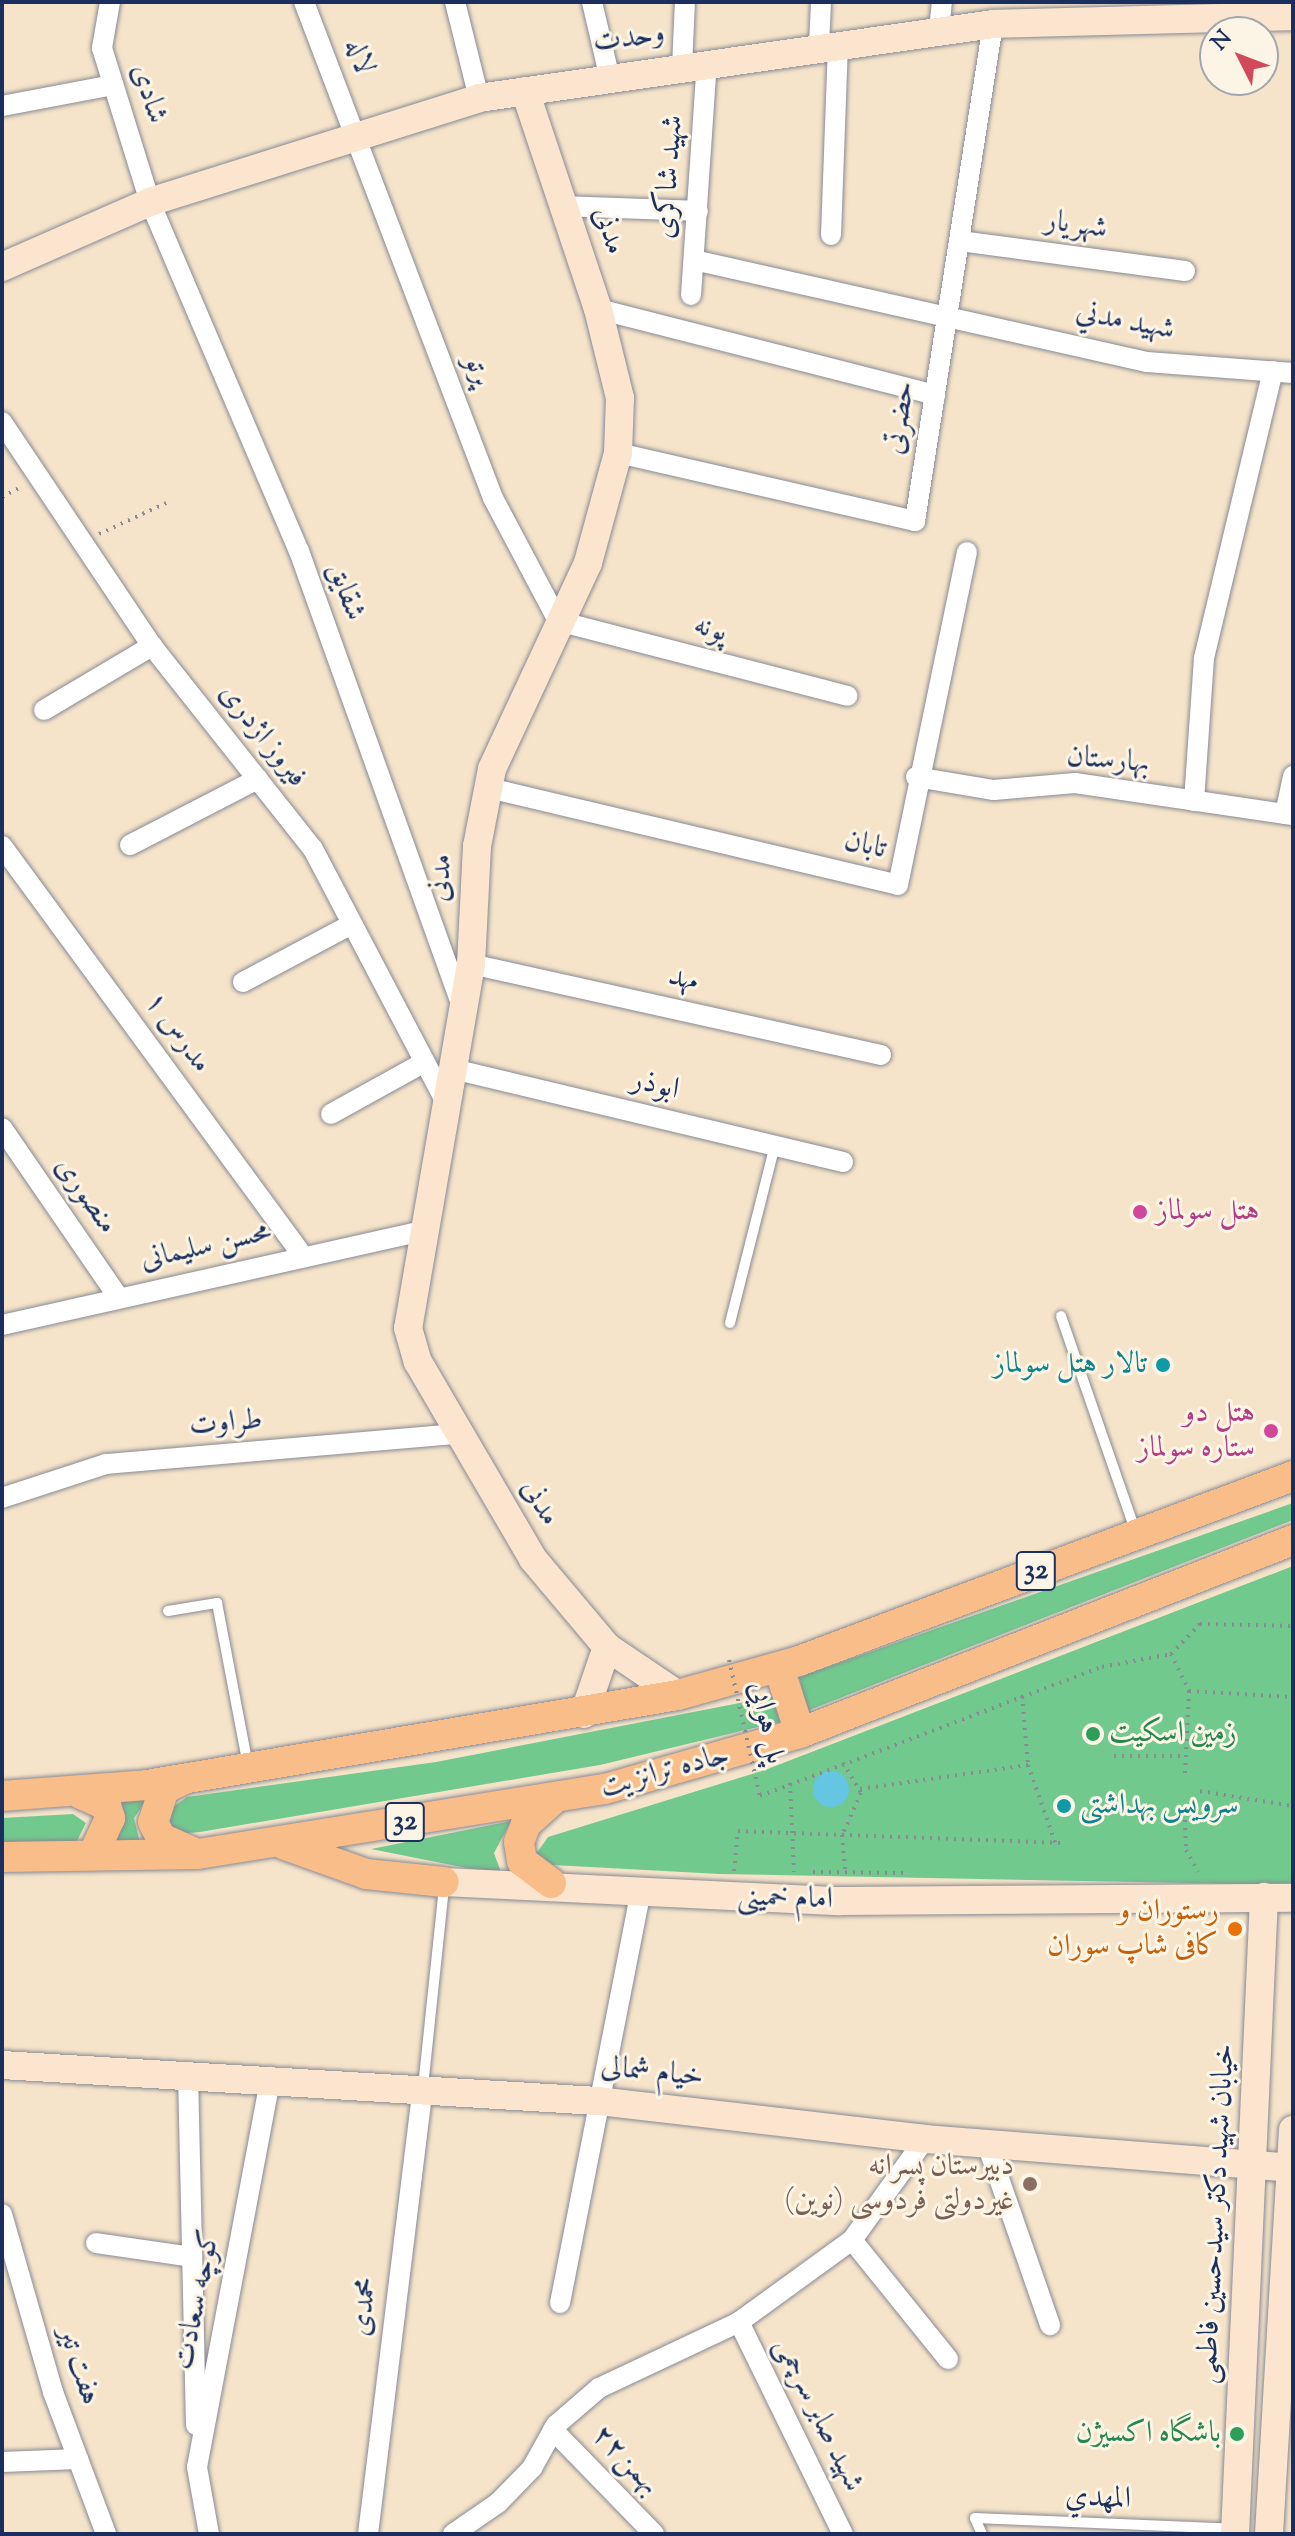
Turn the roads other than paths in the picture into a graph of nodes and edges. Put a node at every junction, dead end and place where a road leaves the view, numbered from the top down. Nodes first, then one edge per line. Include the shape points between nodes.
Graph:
1 (110, 2) edge
2 (304, 2) edge
3 (455, 2) edge
4 (592, 2) edge
5 (685, 2) edge
6 (821, 2) edge
7 (941, 16) edge
8 (1293, 16) edge
9 (993, 24) junction
10 (829, 45) junction
11 (695, 65) junction
12 (609, 75) junction
13 (113, 85) junction
14 (525, 91) junction
15 (479, 98) junction
16 (2, 106) edge
17 (356, 135) junction
18 (150, 202) junction
19 (563, 206) junction
20 (698, 211) junction
21 (831, 235) dead end
22 (960, 241) junction
23 (694, 260) junction
24 (2, 267) edge
25 (1185, 271) dead end
26 (691, 295) dead end
27 (598, 309) junction
28 (948, 314) junction
29 (1283, 372) edge
30 (935, 395) junction
31 (2, 422) edge
32 (618, 453) junction
33 (967, 552) dead end
34 (558, 621) junction
35 (152, 646) junction
36 (847, 696) dead end
37 (44, 710) dead end
38 (1293, 776) edge
39 (916, 777) junction
40 (258, 779) junction
41 (489, 788) junction
42 (1194, 801) junction
43 (1289, 814) edge
44 (130, 845) dead end
45 (2, 846) edge
46 (352, 924) junction
47 (471, 964) junction
48 (243, 982) dead end
49 (463, 1010) junction
50 (881, 1055) dead end
51 (425, 1062) junction
52 (453, 1069) junction
53 (447, 1104) junction
54 (331, 1114) dead end
55 (2, 1128) edge
56 (775, 1145) junction
57 (843, 1162) dead end
58 (424, 1231) junction
59 (303, 1256) junction
60 (119, 1298) junction
61 (1061, 1316) dead end
62 (730, 1323) dead end
63 (2, 1325) edge
64 (459, 1434) junction
65 (1293, 1476) edge
66 (2, 1498) edge
67 (1137, 1533) junction
68 (1293, 1540) edge
69 (168, 1611) dead end
70 (607, 1647) junction
71 (779, 1668) junction
72 (678, 1695) junction
73 (584, 1714) junction
74 (800, 1733) junction
75 (248, 1768) junction
76 (183, 1780) junction
77 (81, 1794) junction
78 (2, 1796) edge
79 (555, 1798) junction
80 (283, 1844) junction
81 (198, 1854) junction
82 (93, 1855) junction
83 (2, 1857) edge
84 (444, 1882) junction
85 (551, 1883) junction
86 (641, 1890) junction
87 (1264, 1897) junction
88 (1293, 1898) edge
89 (2, 2065) edge
90 (188, 2073) junction
91 (271, 2077) junction
92 (423, 2087) junction
93 (598, 2101) junction
94 (1293, 2130) edge
95 (925, 2139) junction
96 (987, 2144) junction
97 (1255, 2165) junction
98 (1292, 2168) edge
99 (2, 2214) edge
100 (852, 2240) junction
101 (96, 2243) dead end
102 (192, 2257) junction
103 (560, 2303) dead end
104 (739, 2322) junction
105 (1050, 2325) dead end
106 (948, 2359) dead end
107 (1286, 2360) edge
108 (553, 2430) junction
109 (78, 2459) junction
110 (2, 2462) edge
111 (197, 2467) junction
112 (472, 2527) edge
113 (1236, 2532) edge
114 (106, 2534) edge
115 (209, 2534) edge
116 (368, 2534) edge
117 (453, 2534) edge
118 (654, 2534) edge
119 (843, 2534) edge
120 (982, 2534) edge
121 (1269, 2534) edge

1 - 13 street, شادی via 102,48
2 - 17 street, لاله
3 - 15 street
4 - 12 street
5 - 11 street, شهید شاکری
6 - 10 street
7 - 9 street, وحدت
7 - 10 street, وحدت
8 - 9 street, وحدت
9 - 22 street, حضرتی
10 - 11 street, وحدت
10 - 21 street
11 - 12 street, وحدت
11 - 20 street, شهید شاکری
12 - 14 street, وحدت
13 - 16 street
13 - 18 street, شادی
14 - 15 street, وحدت
14 - 19 street, مدنی
15 - 17 street, وحدت
17 - 18 street, وحدت
17 - 34 street, پرتو via 493,498
18 - 24 street, وحدت
18 - 49 street, شقایق via 299,551
19 - 20 street
19 - 27 street, مدنی
20 - 23 street, شهید شاکری
22 - 25 street, شهریار
22 - 28 street, حضرتی
23 - 26 street, شهید شاکری
23 - 28 street, شهيد مدني
27 - 30 street
27 - 32 street, مدنی via 620,398
28 - 29 street, شهيد مدني via 1147,362
28 - 30 street, حضرتی
29 - 42 street via 1204,658
30 - 32 street, حضرتی via 915,521
31 - 35 street, فیروز اژدری
32 - 34 street, مدنی via 588,563
33 - 39 street, تابان
34 - 36 street, پونه
34 - 41 street, مدنی
35 - 37 street
35 - 40 street, فیروز اژدری
38 - 43 street
39 - 41 street, تابان via 898,885
39 - 42 street, بهارستان via 994,790 1075,783
40 - 44 street
40 - 46 street, فیروز اژدری via 313,849
41 - 47 street, مدنی via 477,846
42 - 43 street, بهارستان
45 - 59 street, مدرس ۱
46 - 48 street
46 - 51 street, فیروز اژدری
47 - 49 street, مدنی
47 - 50 street, مهد
49 - 52 street, مدنی
51 - 53 street, فیروز اژدری
51 - 54 street
52 - 53 street, مدنی
52 - 56 street, ابوذر
53 - 58 street, مدنی
55 - 60 street, منصوری
56 - 57 street, ابوذر
56 - 62 lane
58 - 59 street, محسن سلیمانی
58 - 64 street, مدنی via 408,1328
59 - 60 street, محسن سلیمانی
60 - 63 street, محسن سلیمانی
61 - 67 lane
64 - 66 street, طراوت via 106,1464
64 - 70 street, مدنی via 533,1559
65 - 67 main road, 32
67 - 71 main road, 32
68 - 74 main road, جاده ترانزیت / 32
69 - 75 lane via 217,1603
70 - 72 street, مدنی
70 - 73 street
71 - 72 main road, 32
71 - 74 main road
72 - 73 main road, 32
73 - 75 main road, 32
74 - 79 main road, جاده ترانزیت / 32
75 - 76 main road, 32
76 - 77 main road, 32
76 - 81 main road via 164,1789 155,1805 155,1830
77 - 78 main road, 32
77 - 82 main road via 106,1805 110,1818
79 - 80 main road, جاده ترانزیت / 32
79 - 85 main road via 526,1824 519,1842 522,1861
80 - 81 main road, جاده ترانزیت / 32
80 - 84 main road, امام خمینی via 366,1874
81 - 82 main road, جاده ترانزیت / 32
82 - 83 main road, جاده ترانزیت / 32
84 - 85 street, امام خمینی
84 - 92 lane
85 - 86 street, امام خمینی
86 - 87 street, امام خمینی via 839,1901
86 - 93 street
87 - 88 street, امام خمینی
87 - 97 street, خیابان شهید دکتر سیدحسین فاطمی
89 - 90 street, خیام شمالی
90 - 91 street, خیام شمالی
90 - 102 street
91 - 92 street, خیام شمالی
91 - 111 street, کوچه سعادت
92 - 93 street, خیام شمالی
92 - 116 street, محمدی
93 - 95 street, خیام شمالی
93 - 103 street
94 - 98 street
95 - 96 street, خیام شمالی
95 - 100 street
96 - 97 street, خیام شمالی
96 - 105 street
97 - 98 street, خیام شمالی
97 - 113 street, خیابان شهید دکتر سیدحسین فاطمی
98 - 107 street
99 - 109 street, هفت تير
100 - 104 street
100 - 106 street
101 - 102 street
102 - 111 street
104 - 108 street via 599,2388
104 - 119 street, شهید صابر سرچمی
107 - 121 street
108 - 112 street via 532,2468
108 - 118 street, ۲۲بهمن
109 - 110 street
109 - 114 street, هفت تير
111 - 115 street, کوچه سعادت
112 - 117 street
113 - 120 lane, المهدي via 975,2518

